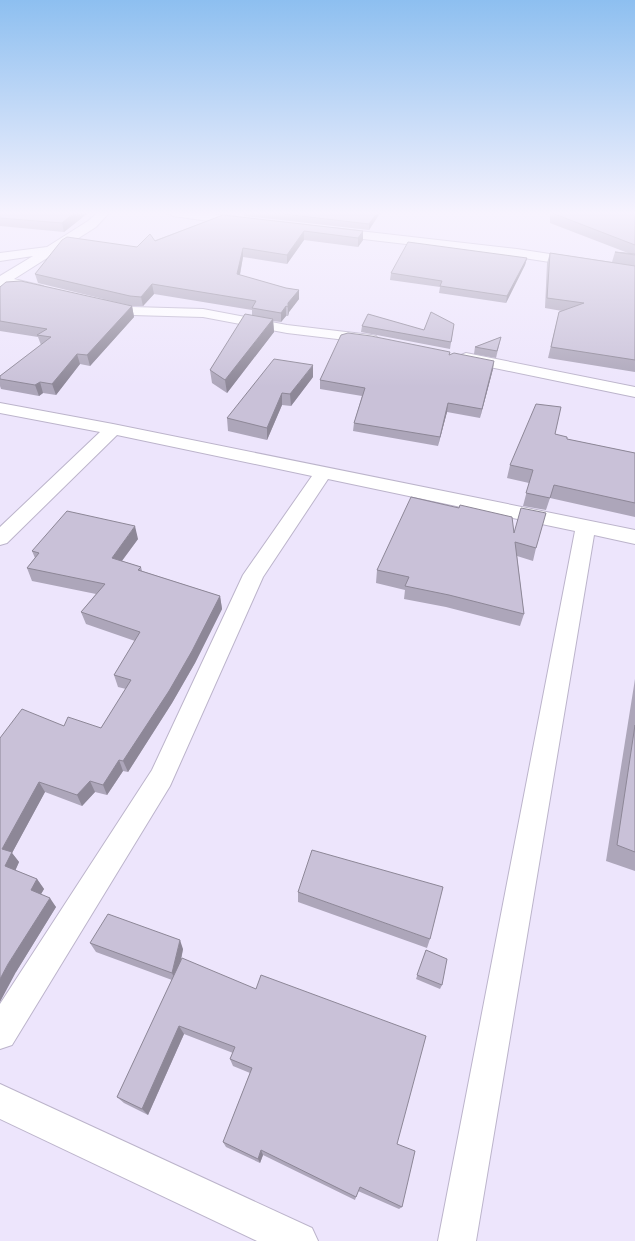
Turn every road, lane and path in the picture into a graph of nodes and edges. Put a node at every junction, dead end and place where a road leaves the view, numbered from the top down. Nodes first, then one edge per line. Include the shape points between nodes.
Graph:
1 (18, 271) edge
2 (2, 281) edge
3 (49, 291) edge
4 (94, 302) edge
5 (386, 342) edge
6 (456, 356) edge
7 (635, 392) edge
8 (0, 408) edge
9 (113, 429) junction
10 (323, 473) junction
11 (586, 527) junction
12 (635, 537) edge
13 (0, 538) edge
14 (0, 1033) edge
15 (0, 1101) edge
16 (299, 1241) edge
17 (457, 1241) edge

1 - 2 street
2 - 3 street
4 - 5 street via 132,311 202,313 287,329
6 - 7 street
8 - 9 street
9 - 10 street
9 - 13 street
10 - 11 street
10 - 14 street via 253,575 161,778
11 - 12 street
11 - 17 street
15 - 16 street

